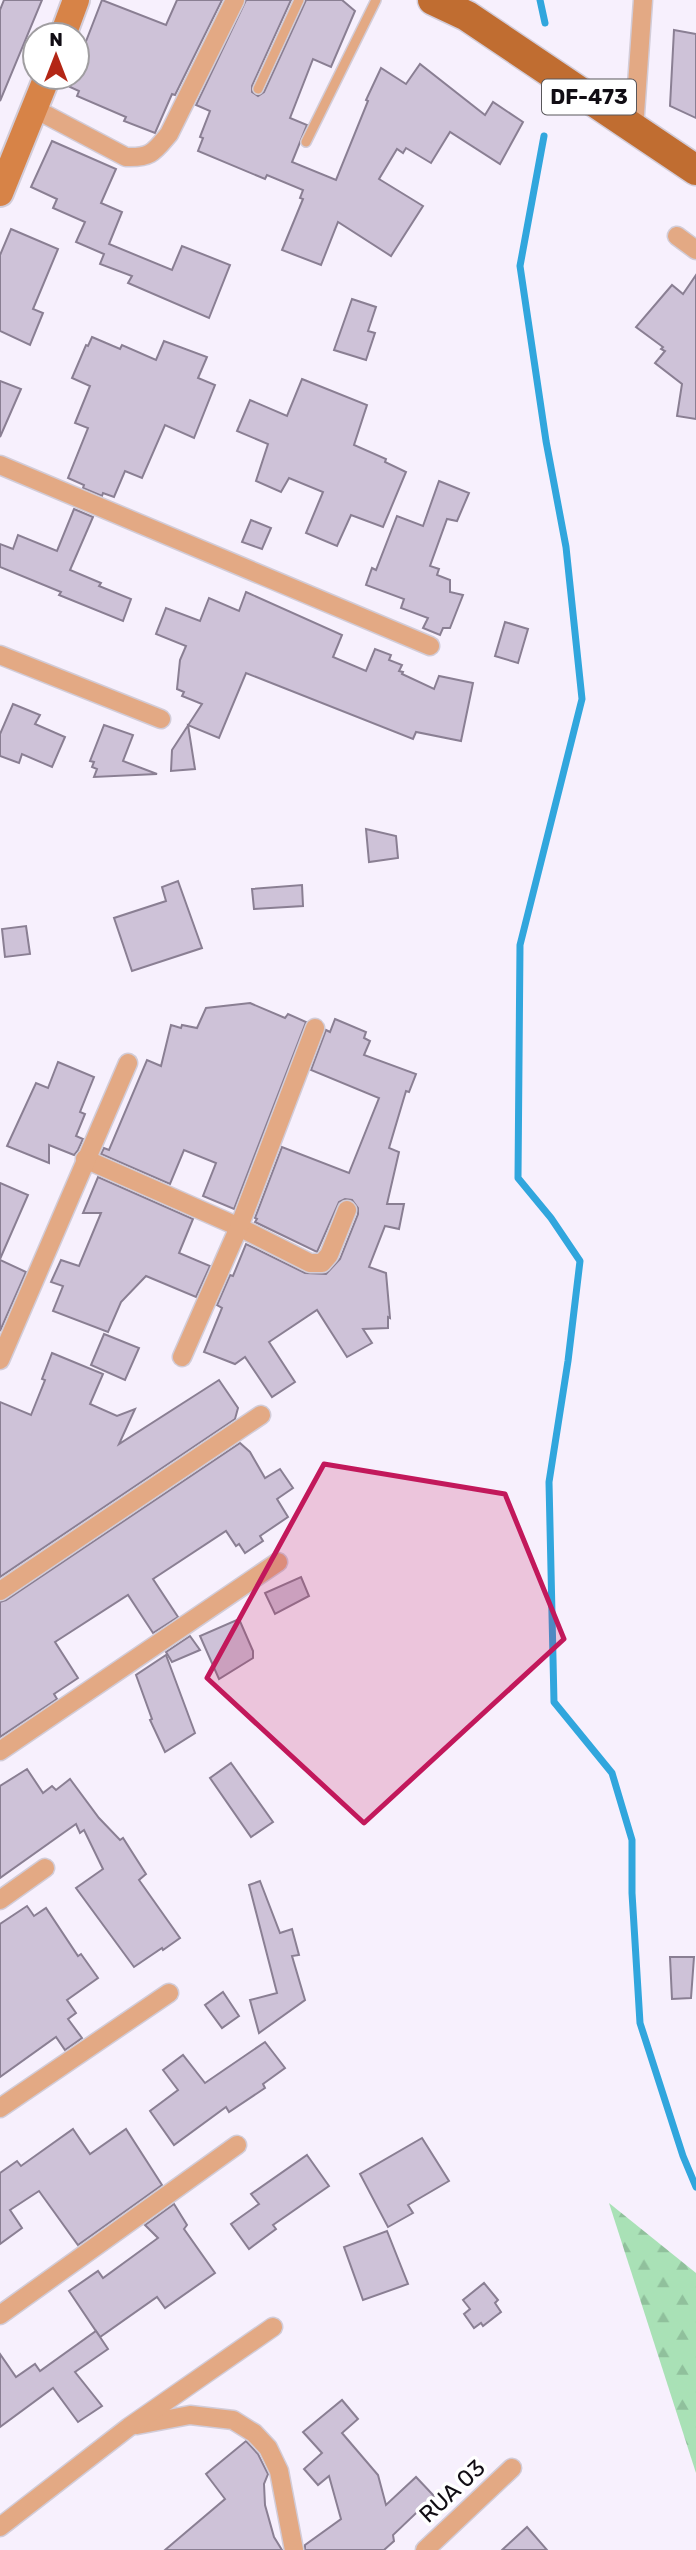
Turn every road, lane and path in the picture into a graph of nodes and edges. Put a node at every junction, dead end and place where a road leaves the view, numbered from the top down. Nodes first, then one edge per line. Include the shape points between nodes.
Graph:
1 (76, 0) edge
2 (234, 0) edge
3 (299, 0) edge
4 (376, 0) edge
5 (433, 0) edge
6 (643, 0) edge
7 (462, 8) edge
8 (68, 21) edge
9 (258, 89) dead end
10 (42, 91) edge
11 (35, 108) junction
12 (634, 128) junction
13 (306, 142) dead end
14 (696, 170) edge
15 (0, 193) edge
16 (677, 236) dead end
17 (696, 250) edge
18 (0, 465) edge
19 (430, 646) dead end
20 (0, 656) edge
21 (161, 719) dead end
22 (315, 1028) dead end
23 (128, 1063) dead end
24 (85, 1159) junction
25 (346, 1210) dead end
26 (239, 1227) junction
27 (182, 1357) dead end
28 (0, 1360) edge
29 (261, 1415) dead end
30 (278, 1562) dead end
31 (0, 1591) edge
32 (0, 1751) edge
33 (45, 1868) dead end
34 (0, 1900) edge
35 (169, 1993) dead end
36 (0, 2108) edge
37 (237, 2145) dead end
38 (0, 2315) edge
39 (273, 2327) dead end
40 (129, 2427) junction
41 (512, 2468) dead end
42 (0, 2527) edge
43 (294, 2550) edge
44 (425, 2550) edge

1 - 8 street
2 - 11 street via 169,134 153,153 126,157
3 - 9 lane
4 - 13 lane
5 - 7 main road, DF-473
6 - 12 street
7 - 12 main road, DF-473
10 - 11 street
11 - 15 street
12 - 14 main road, DF-473
16 - 17 street
18 - 19 street
20 - 21 street
22 - 26 street
23 - 24 street
24 - 26 street
24 - 28 street
25 - 26 street via 322,1263 310,1263
26 - 27 street
29 - 31 street
30 - 32 street
33 - 34 street
35 - 36 street
37 - 38 street
39 - 40 street
40 - 42 street
40 - 43 street via 190,2415 233,2420 254,2433 268,2448 279,2472
41 - 44 street, RUA 03

